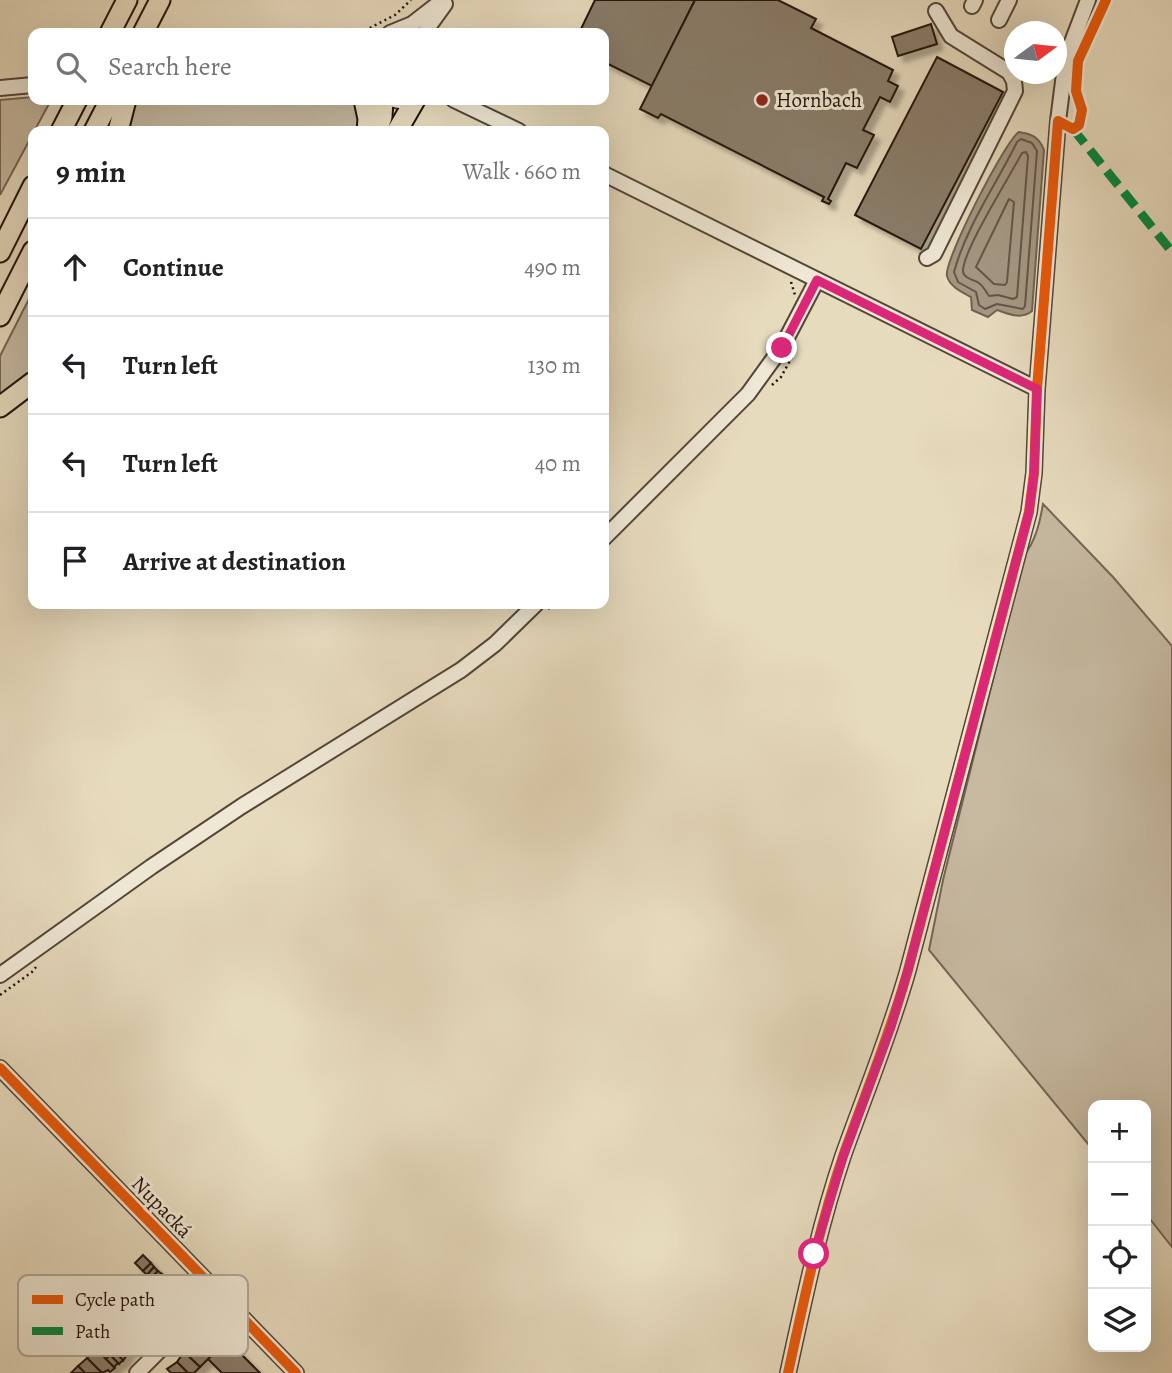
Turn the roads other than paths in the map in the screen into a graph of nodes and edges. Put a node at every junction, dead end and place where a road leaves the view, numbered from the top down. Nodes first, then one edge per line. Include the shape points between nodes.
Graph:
1 (127, 0) edge
2 (160, 0) edge
3 (447, 0) edge
4 (1009, 0) edge
5 (1087, 0) edge
6 (936, 11) dead end
7 (999, 20) dead end
8 (113, 28) edge
9 (147, 28) edge
10 (402, 28) edge
11 (427, 28) edge
12 (439, 28) edge
13 (27, 86) edge
14 (0, 88) edge
15 (74, 105) edge
16 (107, 105) edge
17 (125, 105) edge
18 (365, 105) edge
19 (383, 105) edge
20 (413, 105) edge
21 (466, 105) edge
22 (64, 126) edge
23 (97, 126) edge
24 (119, 126) edge
25 (368, 126) edge
26 (379, 126) edge
27 (400, 126) edge
28 (509, 126) edge
29 (609, 176) edge
30 (28, 196) edge
31 (22, 208) junction
32 (0, 234) edge
33 (0, 252) edge
34 (927, 258) dead end
35 (28, 261) edge
36 (817, 280) junction
37 (0, 316) edge
38 (28, 386) edge
39 (1037, 389) junction
40 (0, 407) edge
41 (609, 533) edge
42 (531, 609) edge
43 (0, 975) edge
44 (0, 1068) edge
45 (200, 1275) edge
46 (248, 1324) edge
47 (154, 1356) edge
48 (137, 1373) edge
49 (296, 1373) edge
50 (788, 1373) edge

1 - 8 highway
2 - 9 highway
3 - 10 street
3 - 11 street
3 - 12 street
4 - 7 street
5 - 39 street via 1066,58
6 - 34 street via 951,36 1009,72 1015,91 934,254
13 - 14 street
15 - 22 highway
16 - 23 highway
17 - 24 highway
18 - 25 highway
19 - 26 highway
20 - 27 highway
21 - 28 street
29 - 36 street
30 - 31 highway
31 - 32 highway
31 - 33 highway
35 - 37 highway
36 - 39 street
36 - 41 street via 782,348 748,394
38 - 40 highway
39 - 50 street via 1029,512 908,970 814,1254
42 - 43 street via 461,670 242,806
44 - 45 street, Nupacká
46 - 49 street, Nupacká
47 - 48 street

